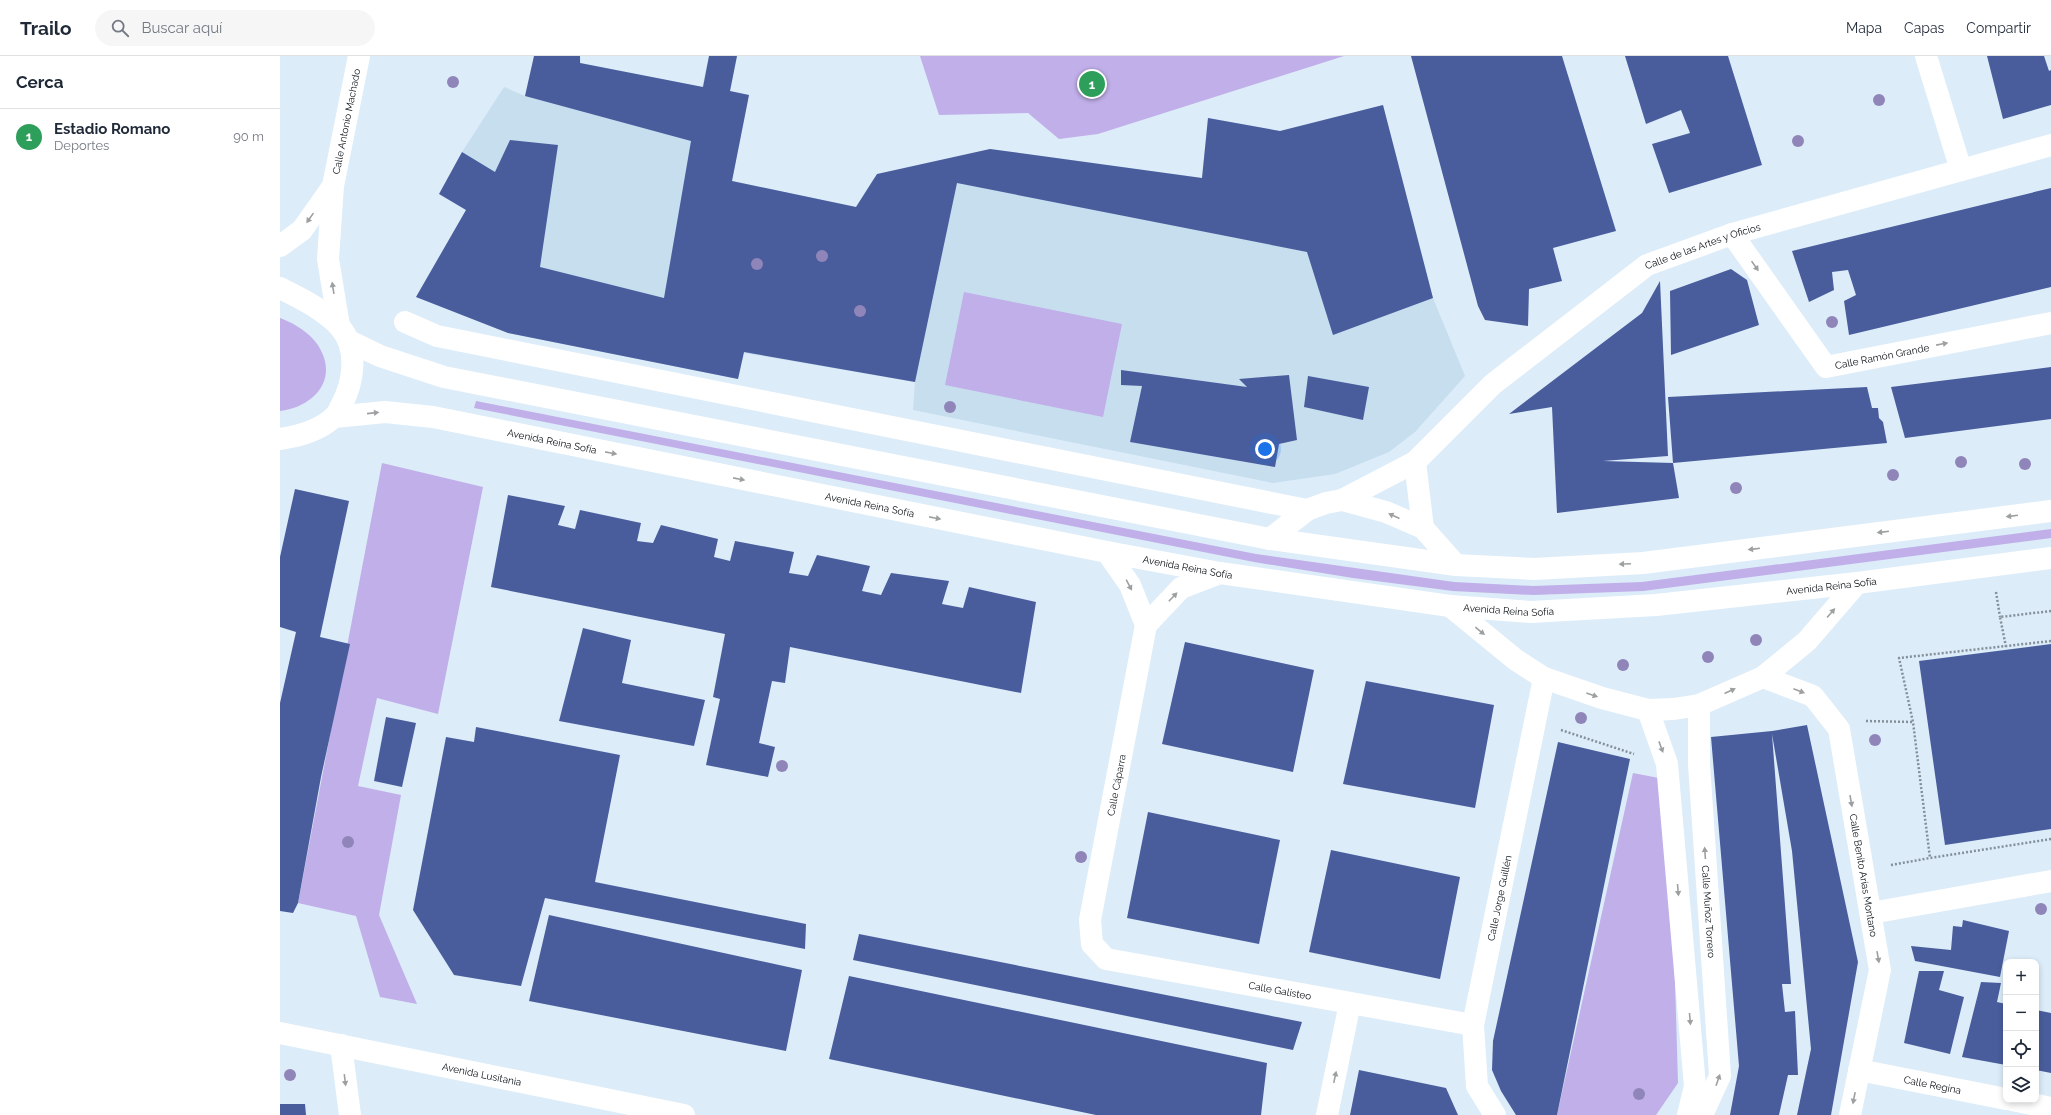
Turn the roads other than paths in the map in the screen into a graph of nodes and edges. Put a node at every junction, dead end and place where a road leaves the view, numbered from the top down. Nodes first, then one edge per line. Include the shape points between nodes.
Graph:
1 (359, 56) edge
2 (1926, 56) edge
3 (2051, 145) edge
4 (1961, 170) junction
5 (333, 186) junction
6 (1732, 234) junction
7 (280, 246) edge
8 (280, 288) edge
9 (405, 322) dead end
10 (2051, 323) edge
11 (344, 334) junction
12 (334, 417) junction
13 (280, 438) edge
14 (1415, 462) junction
15 (1342, 500) junction
16 (1308, 510) junction
17 (2051, 511) edge
18 (1423, 528) junction
19 (1270, 539) junction
20 (1108, 552) junction
21 (2051, 558) edge
22 (1456, 565) junction
23 (1220, 573) junction
24 (1857, 582) junction
25 (1450, 606) junction
26 (1146, 625) junction
27 (1763, 677) junction
28 (1544, 678) junction
29 (1699, 705) junction
30 (1648, 710) junction
31 (2051, 881) edge
32 (1871, 913) junction
33 (1092, 944) joint
34 (1350, 1003) junction
35 (1473, 1025) junction
36 (280, 1033) edge
37 (341, 1045) junction
38 (1859, 1070) junction
39 (2003, 1098) edge
40 (2027, 1103) edge
41 (2051, 1108) edge
42 (350, 1115) edge
43 (684, 1115) edge
44 (1326, 1115) edge
45 (1495, 1115) edge
46 (1688, 1115) edge
47 (1702, 1115) edge
48 (1850, 1115) edge

1 - 5 main road, Calle Antonio Machado
2 - 4 main road
3 - 4 main road, Calle de las Artes y Oficios
4 - 6 main road, Calle de las Artes y Oficios
5 -> 7 main road, Calle Antonio Machado via 302,230
11 -> 5 main road, Calle Antonio Machado via 328,259
6 -> 10 main road, Calle Ramón Grande via 1826,367
6 - 14 main road, Calle de las Artes y Oficios via 1647,265 1493,384
8 - 11 main road via 309,302
9 - 16 main road via 437,336
11 - 12 main road, Calle Antonio Machado via 354,364 348,393
11 - 19 main road via 380,356 444,377
12 - 13 main road via 314,432
12 -> 20 main road, Avenida Reina Sofía via 385,412 433,417
14 - 15 main road, Calle de las Artes y Oficios
14 - 18 main road
15 - 16 main road
18 -> 15 main road via 1386,512
16 - 19 main road
17 -> 22 main road via 1643,563 1534,569
18 - 22 main road
19 - 22 main road
20 - 23 main road, Avenida Reina Sofía
20 -> 26 main road via 1130,585
21 - 24 main road, Avenida Reina Sofía
23 - 25 main road, Avenida Reina Sofía
26 -> 23 main road via 1181,588
24 - 25 main road, Avenida Reina Sofía via 1656,605 1531,612
27 -> 24 main road via 1807,641
25 -> 28 main road via 1516,660
26 - 33 main road, Calle Cáparra via 1090,920
29 -> 27 main road
27 -> 32 main road, Calle Benito Arias Montano via 1813,696 1839,729
28 -> 30 main road via 1602,698
28 - 35 main road, Calle Jorge Guillén
29 - 30 main road via 1674,710
47 -> 29 main road, Calle Muñoz Torrero via 1720,1076 1699,764
30 -> 46 main road via 1667,764 1695,1086
31 - 32 main road
32 -> 38 main road, Calle Benito Arias Montano via 1880,970
33 - 34 main road, Calle Galisteo via 1106,959
34 - 35 main road, Calle Galisteo
44 -> 34 main road
35 - 45 main road, Calle Jorge Guillén via 1477,1086
36 - 37 main road, Avenida Lusitania
37 -> 42 main road
37 - 43 main road, Avenida Lusitania
38 - 39 main road, Calle Regina
38 -> 48 main road, Calle Benito Arias Montano
40 - 41 main road

